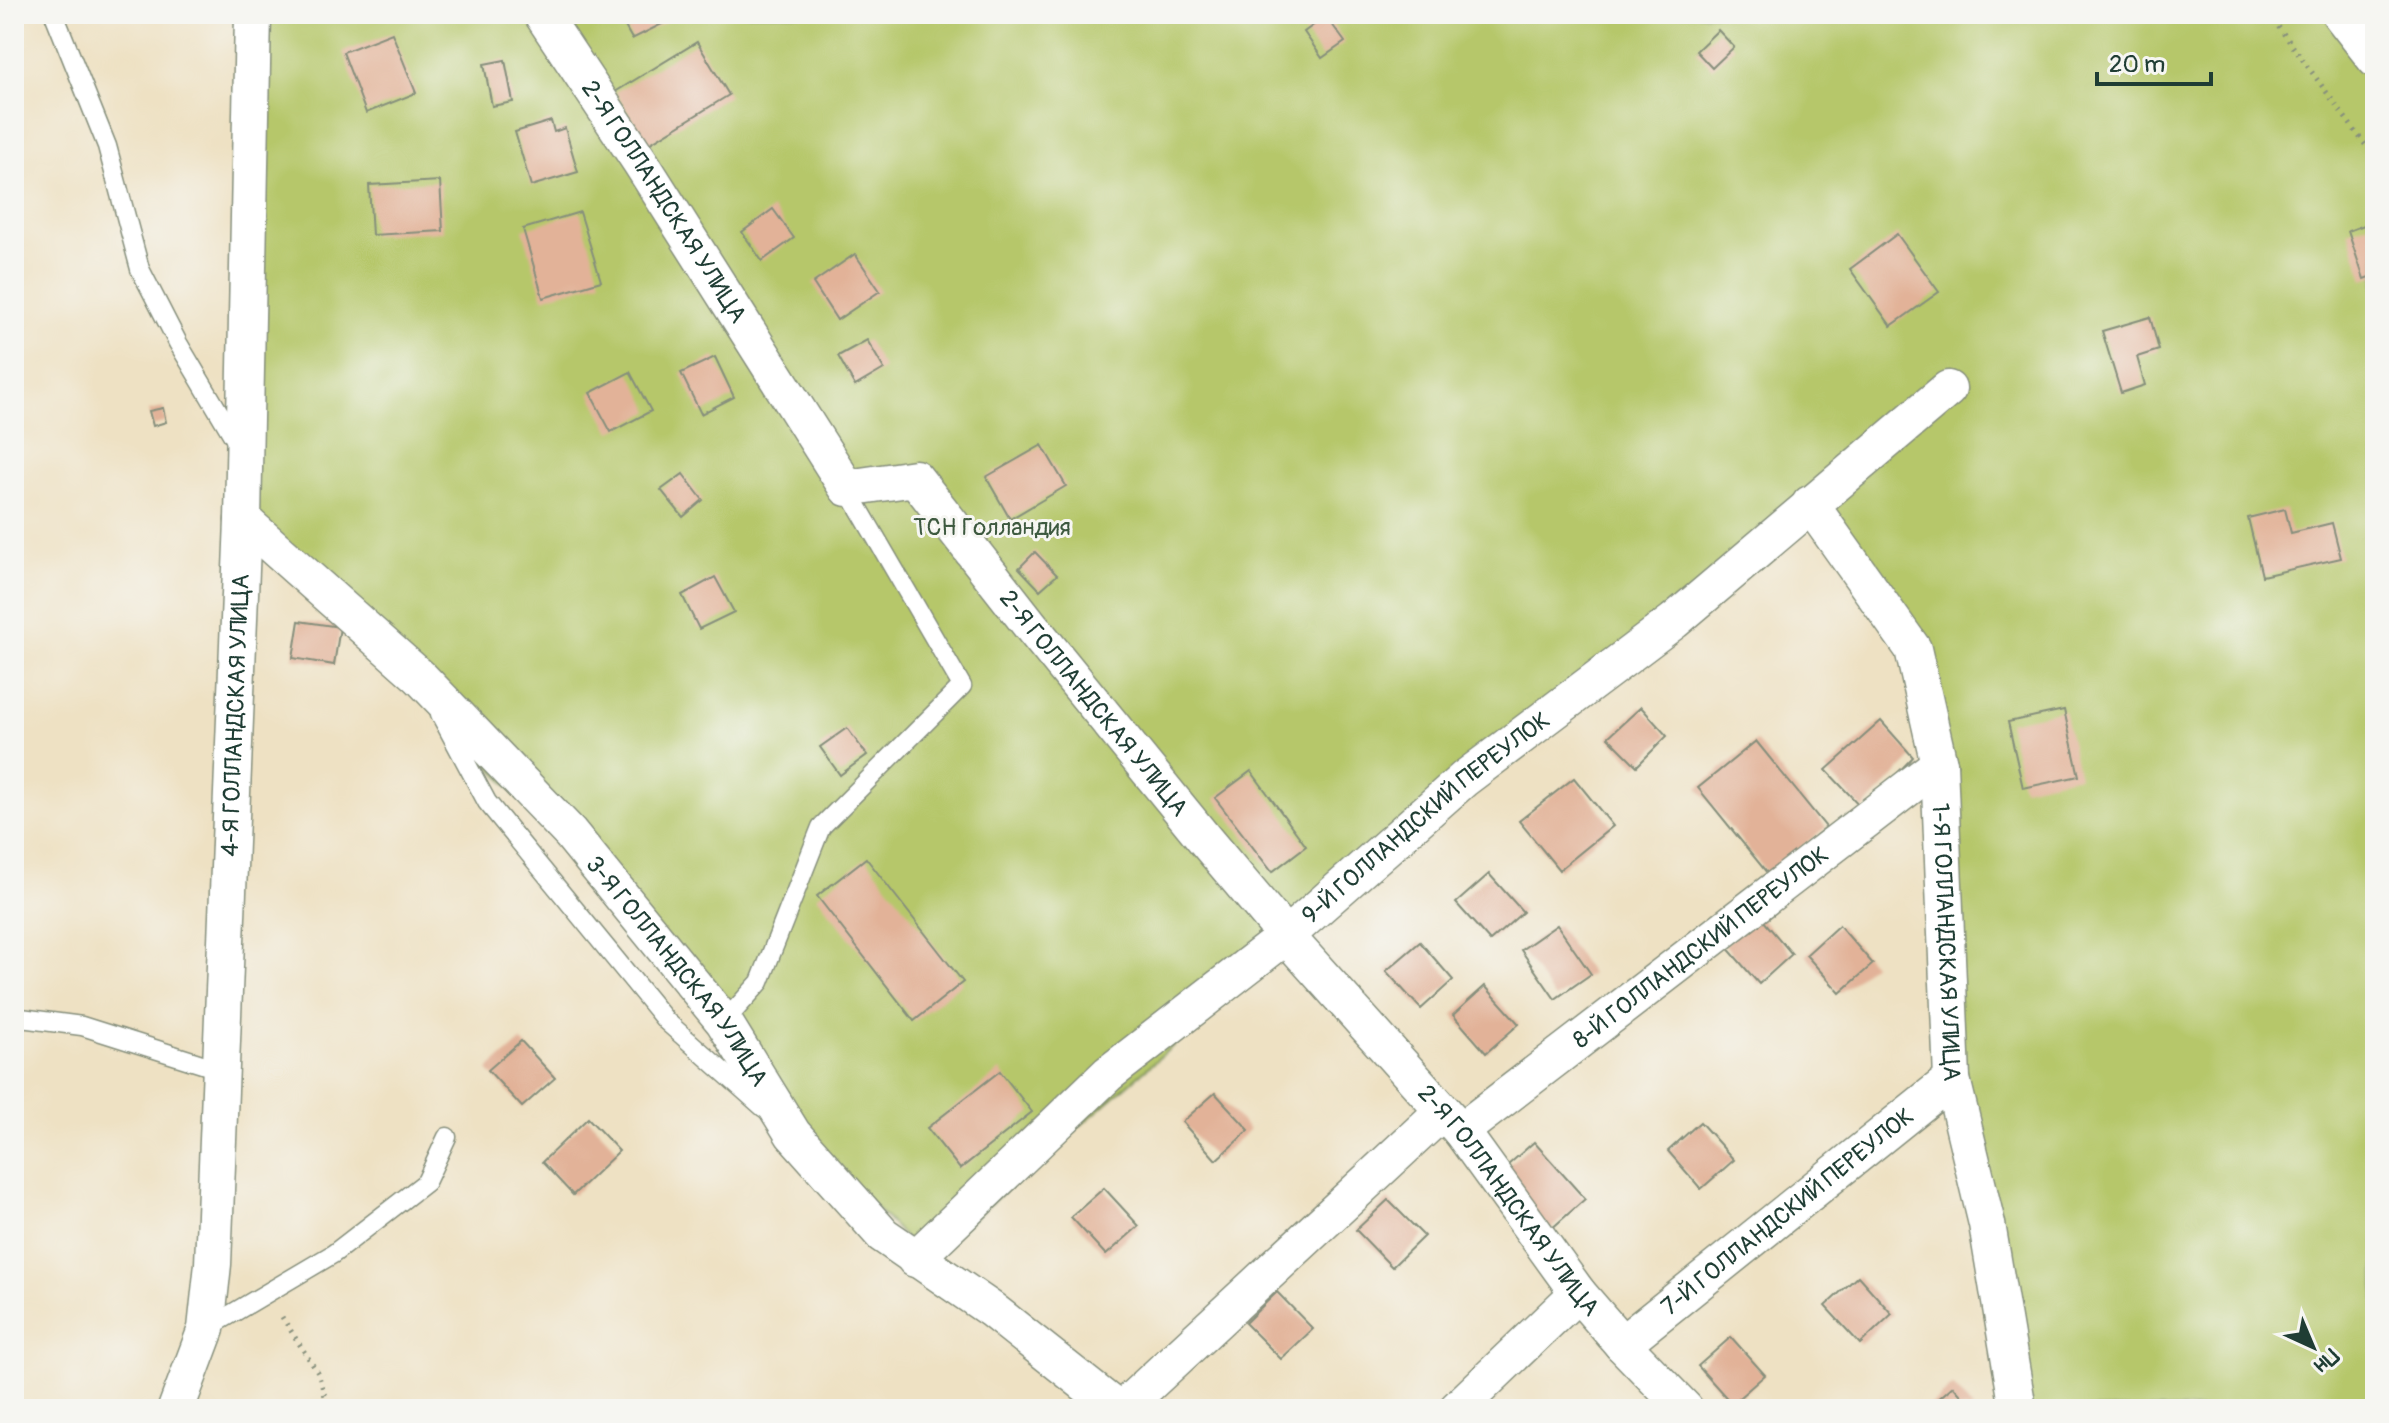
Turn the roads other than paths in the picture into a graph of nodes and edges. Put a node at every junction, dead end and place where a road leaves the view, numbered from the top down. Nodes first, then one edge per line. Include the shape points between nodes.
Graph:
1 (54, 14) edge
2 (253, 14) edge
3 (542, 14) edge
4 (2340, 14) edge
5 (2375, 59) edge
6 (1948, 389) dead end
7 (244, 455) junction
8 (847, 488) junction
9 (1810, 504) junction
10 (243, 520) junction
11 (420, 677) junction
12 (1939, 764) junction
13 (1286, 936) junction
14 (14, 1019) edge
15 (724, 1022) junction
16 (221, 1070) junction
17 (1952, 1079) junction
18 (1452, 1121) junction
19 (793, 1134) junction
20 (447, 1137) dead end
21 (915, 1259) junction
22 (1578, 1293) junction
23 (206, 1329) junction
24 (1622, 1344) junction
25 (176, 1409) edge
26 (1120, 1409) edge
27 (1457, 1409) edge
28 (1685, 1409) edge
29 (2018, 1409) edge

1 - 7 lane via 107,146 140,269
2 - 7 street, 4-Я ГОЛЛАНДСКАЯ УЛИЦА
3 - 8 street, 2-Я ГОЛЛАНДСКАЯ УЛИЦА
4 - 5 street
6 - 9 street, 9-Й ГОЛЛАНДСКИЙ ПЕРЕУЛОК
7 - 10 street, 4-Я ГОЛЛАНДСКАЯ УЛИЦА
8 - 13 street, 2-Я ГОЛЛАНДСКАЯ УЛИЦА via 915,478
8 - 15 lane via 962,686 821,827 760,982
9 - 12 street, 1-Я ГОЛЛАНДСКАЯ УЛИЦА via 1913,649
9 - 13 street, 9-Й ГОЛЛАНДСКИЙ ПЕРЕУЛОК via 1674,621 1464,779
10 - 11 street, 3-Я ГОЛЛАНДСКАЯ УЛИЦА
10 - 16 street, 4-Я ГОЛЛАНДСКАЯ УЛИЦА
11 - 15 street, 3-Я ГОЛЛАНДСКАЯ УЛИЦА via 570,833
11 - 19 lane via 487,802 666,1021
12 - 17 street, 1-Я ГОЛЛАНДСКАЯ УЛИЦА
12 - 18 street, 8-Й ГОЛЛАНДСКИЙ ПЕРЕУЛОК
13 - 18 street, 2-Я ГОЛЛАНДСКАЯ УЛИЦА
13 - 21 street, 9-Й ГОЛЛАНДСКИЙ ПЕРЕУЛОК via 1108,1074
14 - 16 lane via 82,1026
15 - 19 street, 3-Я ГОЛЛАНДСКАЯ УЛИЦА
16 - 23 street, 4-Я ГОЛЛАНДСКАЯ УЛИЦА
17 - 24 street, 7-Й ГОЛЛАНДСКИЙ ПЕРЕУЛОК
17 - 29 street, 1-Я ГОЛЛАНДСКАЯ УЛИЦА via 1987,1224
18 - 22 street, 2-Я ГОЛЛАНДСКАЯ УЛИЦА
18 - 26 street, 8-Й ГОЛЛАНДСКИЙ ПЕРЕУЛОК
19 - 21 street, 3-Я ГОЛЛАНДСКАЯ УЛИЦА via 883,1235
20 - 23 lane via 426,1182 333,1254
21 - 26 street, 3-Я ГОЛЛАНДСКАЯ УЛИЦА via 992,1310
22 - 24 street, 2-Я ГОЛЛАНДСКАЯ УЛИЦА
22 - 27 street
23 - 25 street, 4-Я ГОЛЛАНДСКАЯ УЛИЦА
24 - 28 street, 2-Я ГОЛЛАНДСКАЯ УЛИЦА

